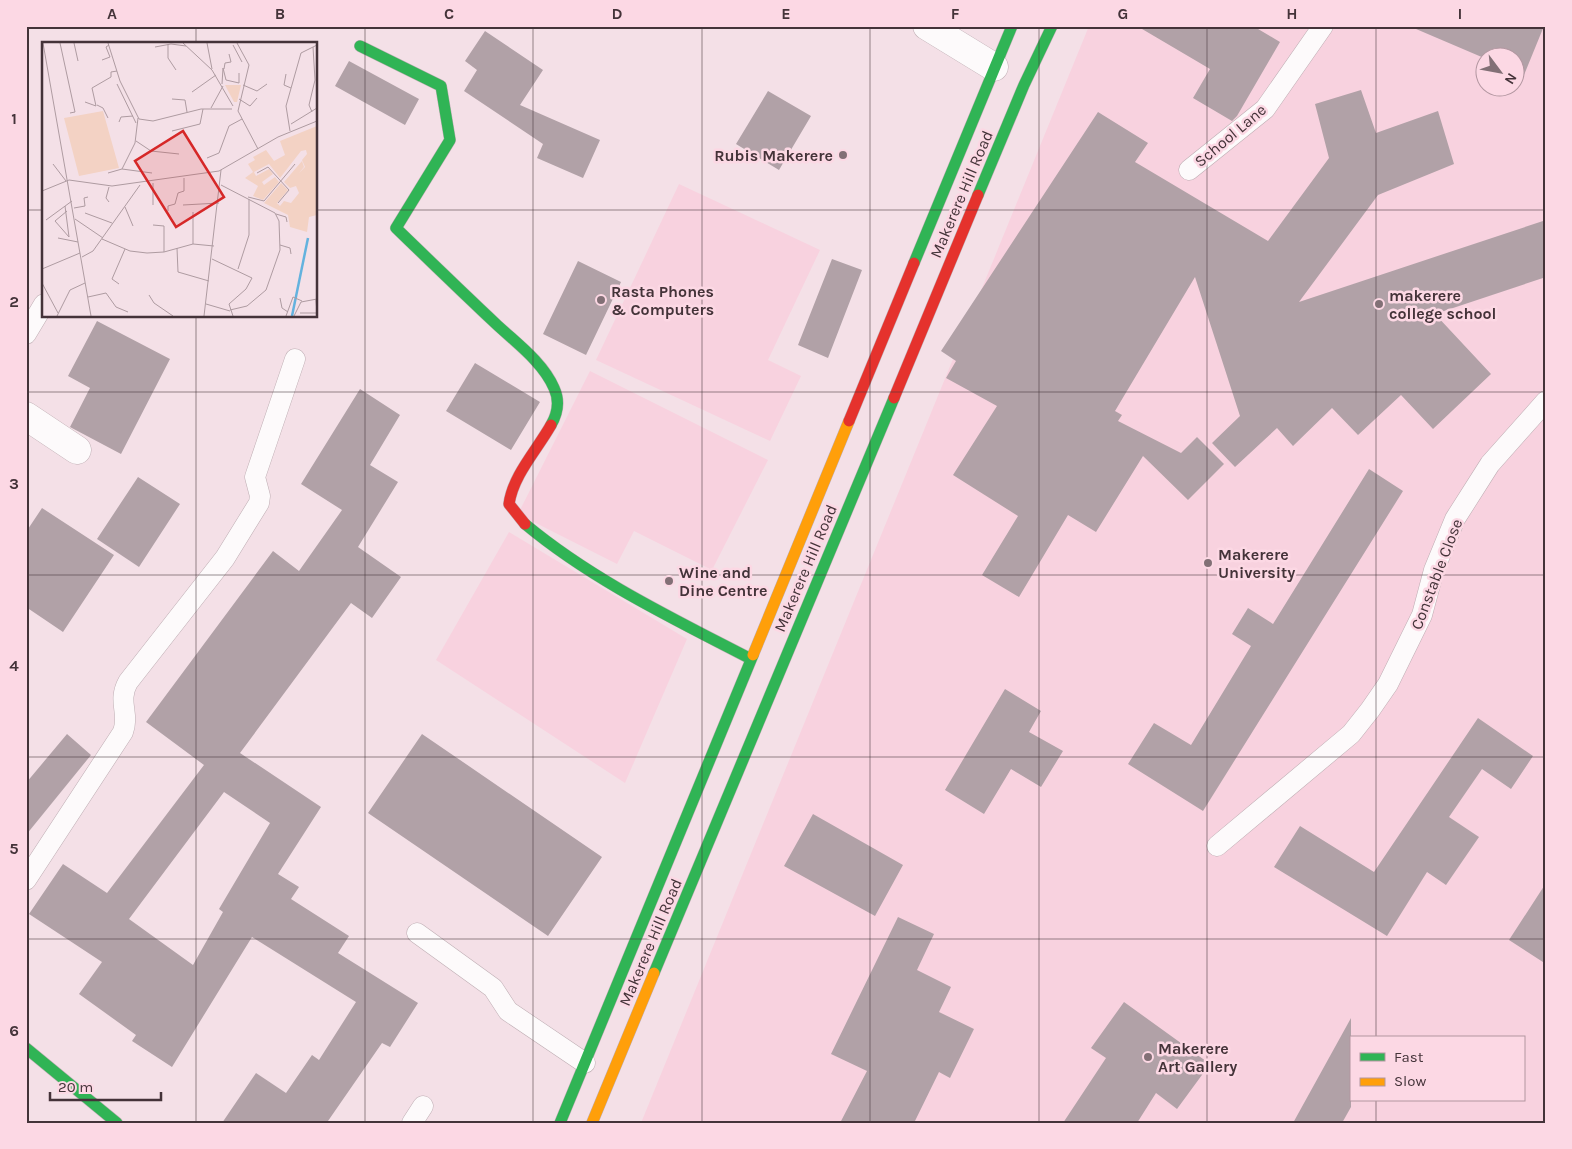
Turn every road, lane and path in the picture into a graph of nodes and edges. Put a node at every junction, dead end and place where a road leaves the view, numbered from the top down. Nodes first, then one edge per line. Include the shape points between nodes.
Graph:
1 (927, 26) edge
2 (1012, 26) edge
3 (1052, 26) edge
4 (1323, 26) edge
5 (360, 46) dead end
6 (994, 67) junction
7 (1189, 170) dead end
8 (42, 307) edge
9 (26, 334) edge
10 (295, 359) dead end
11 (1546, 400) edge
12 (26, 416) edge
13 (77, 450) dead end
14 (752, 659) junction
15 (1217, 846) dead end
16 (26, 880) edge
17 (417, 933) dead end
18 (26, 1048) edge
19 (585, 1063) junction
20 (423, 1106) dead end
21 (117, 1123) edge
22 (412, 1123) edge
23 (560, 1123) edge
24 (592, 1123) edge

1 - 6 street
2 - 6 main road, Makerere Hill Road
3 - 24 main road, Makerere Hill Road via 1020,94
4 - 7 lane, School Lane via 1265,109
5 - 14 main road via 441,86 450,140 396,228 527,354 552,382 557,394 557,410 548,432 512,490 509,505 518,520 540,539 649,605
6 - 14 main road, Makerere Hill Road
8 - 9 lane
10 - 16 lane via 255,477 259,503 225,558 128,682 122,700 126,724 123,732
11 - 15 lane, Constable Close via 1490,464 1455,519 1434,570 1422,615 1388,684 1370,710 1351,734
12 - 13 street
14 - 19 main road, Makerere Hill Road
17 - 19 lane via 493,988 508,1011
18 - 21 main road
19 - 23 main road, Makerere Hill Road
20 - 22 lane

